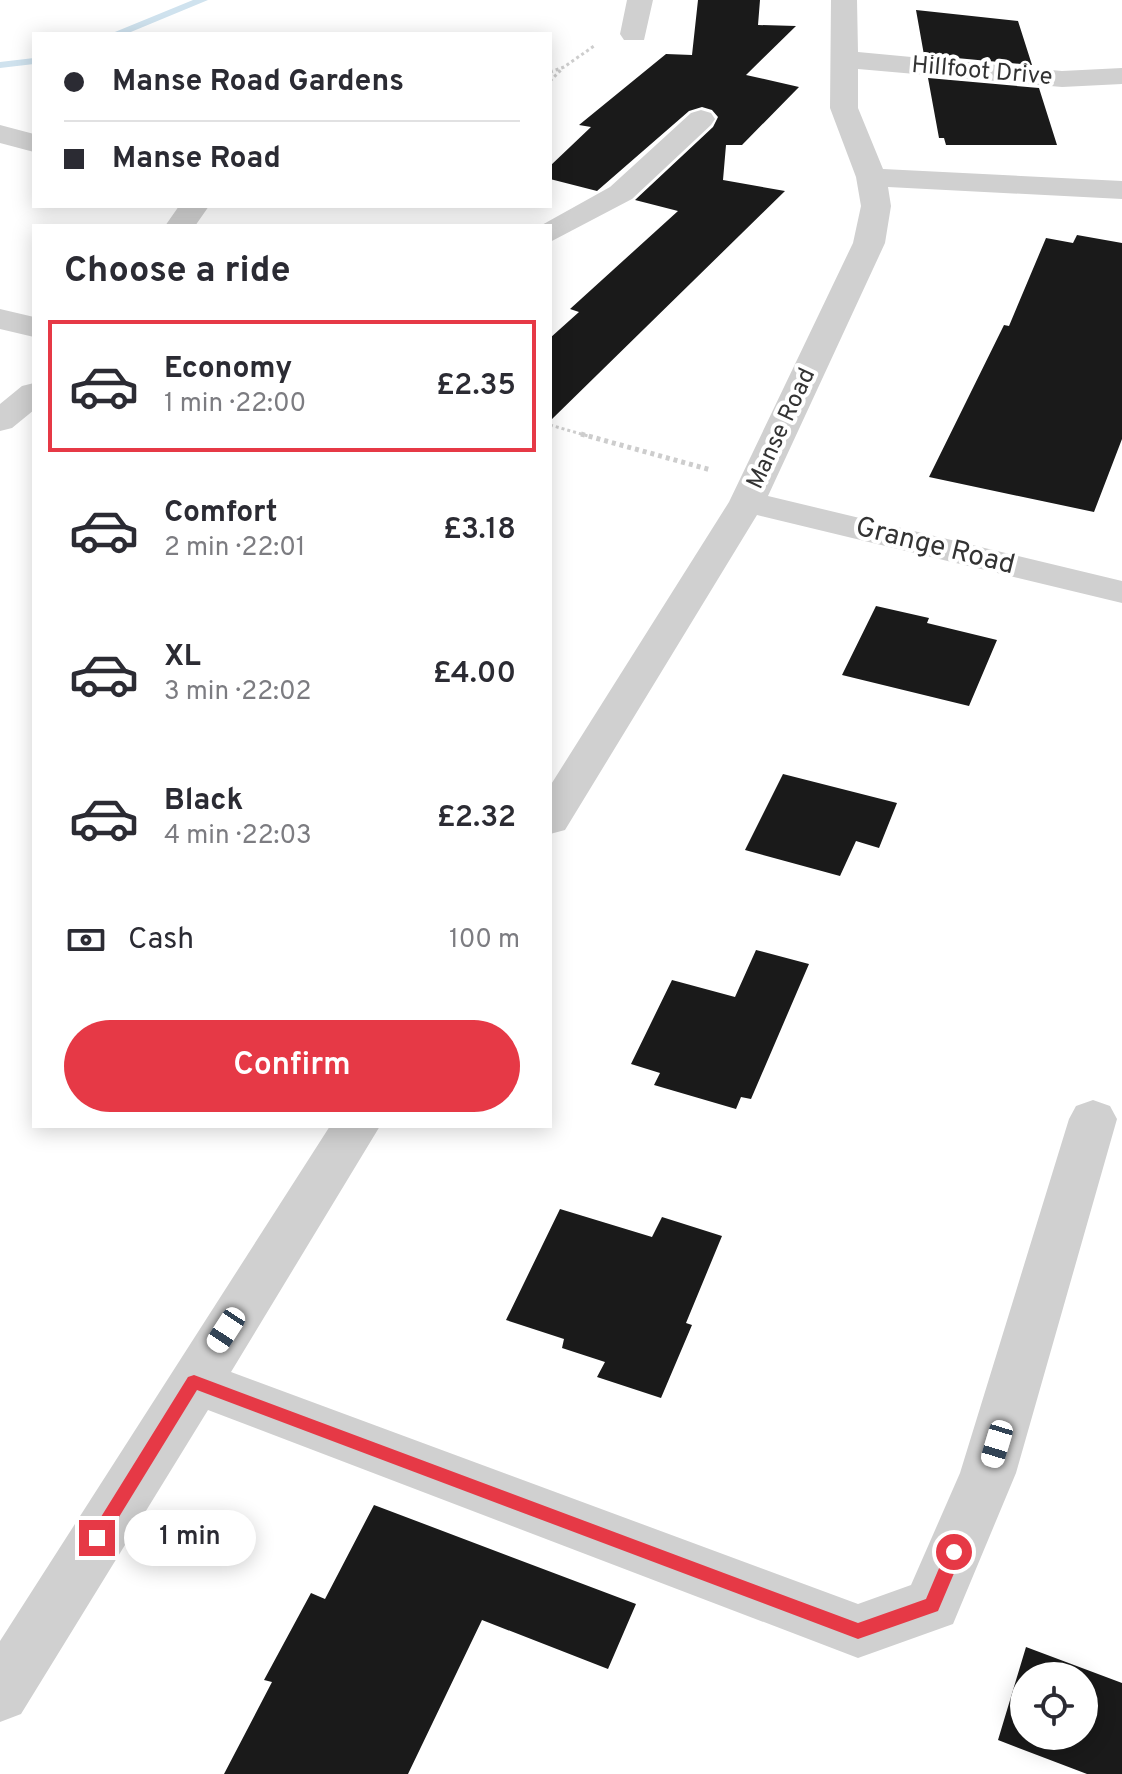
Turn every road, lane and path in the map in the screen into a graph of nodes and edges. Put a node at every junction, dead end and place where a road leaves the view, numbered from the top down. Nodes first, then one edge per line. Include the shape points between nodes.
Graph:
1 (640, 0) edge
2 (844, 0) edge
3 (634, 34) dead end
4 (843, 59) junction
5 (564, 67) dead end
6 (1122, 76) edge
7 (552, 79) edge
8 (701, 119) dead end
9 (0, 134) edge
10 (32, 142) edge
11 (871, 177) junction
12 (1122, 190) edge
13 (552, 232) edge
14 (0, 319) edge
15 (32, 327) edge
16 (32, 395) edge
17 (0, 421) edge
18 (552, 426) edge
19 (752, 492) junction
20 (1122, 592) edge
21 (552, 817) edge
22 (1093, 1119) dead end
23 (355, 1128) edge
24 (194, 1381) junction
25 (0, 1694) edge

1 - 3 street
2 - 4 street, Manse Road
4 - 6 street, Hillfoot Drive via 1062,79
4 - 11 street, Manse Road via 844,108
5 - 7 path
8 - 13 street via 621,193
9 - 10 street
11 - 12 street
11 - 19 street, Manse Road via 876,206 869,243
14 - 15 street
16 - 17 street
18 - 19 path
19 - 20 street, Grange Road
19 - 21 street, Manse Road
22 - 24 street via 988,1473 932,1605 858,1631
23 - 24 street
24 - 25 street

